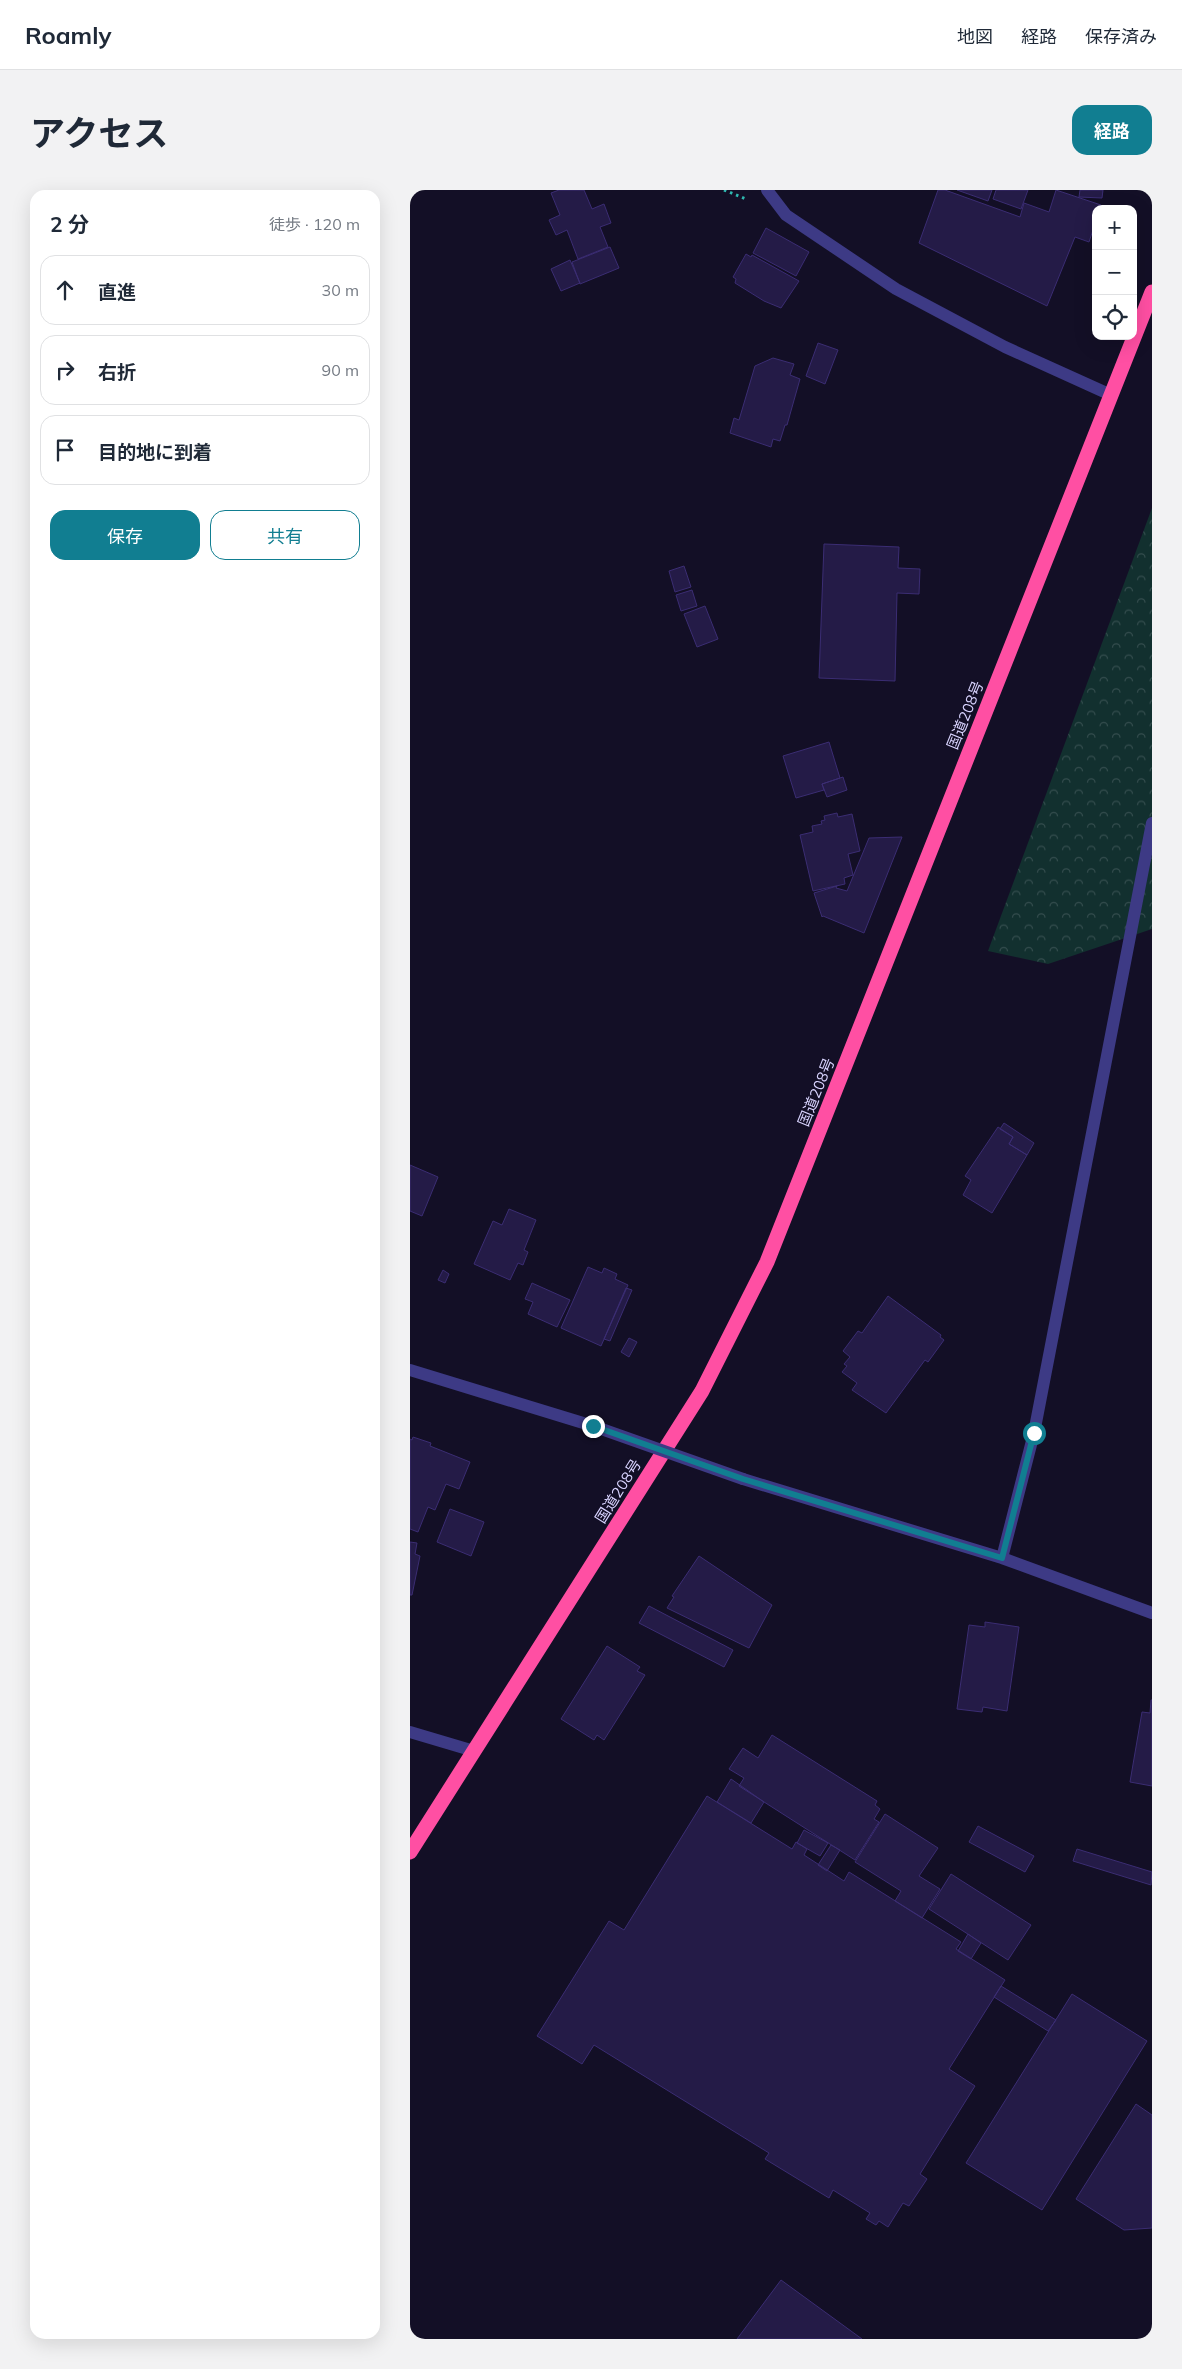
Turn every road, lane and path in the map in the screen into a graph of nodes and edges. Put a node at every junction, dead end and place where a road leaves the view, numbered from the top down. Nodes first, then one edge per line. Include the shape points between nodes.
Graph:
1 (767, 190) edge
2 (1152, 292) edge
3 (1111, 395) junction
4 (1152, 822) edge
5 (410, 1370) edge
6 (1002, 1558) junction
7 (1152, 1614) edge
8 (410, 1732) edge
9 (474, 1751) junction
10 (410, 1852) edge

1 - 3 street via 786,215 896,289 1005,347
2 - 3 highway, 国道208号
3 - 9 highway, 国道208号 via 767,1262 702,1392
4 - 6 street via 1034,1433
5 - 6 street, bridge via 593,1426 743,1479
6 - 7 street
8 - 9 street
9 - 10 highway, 国道208号

